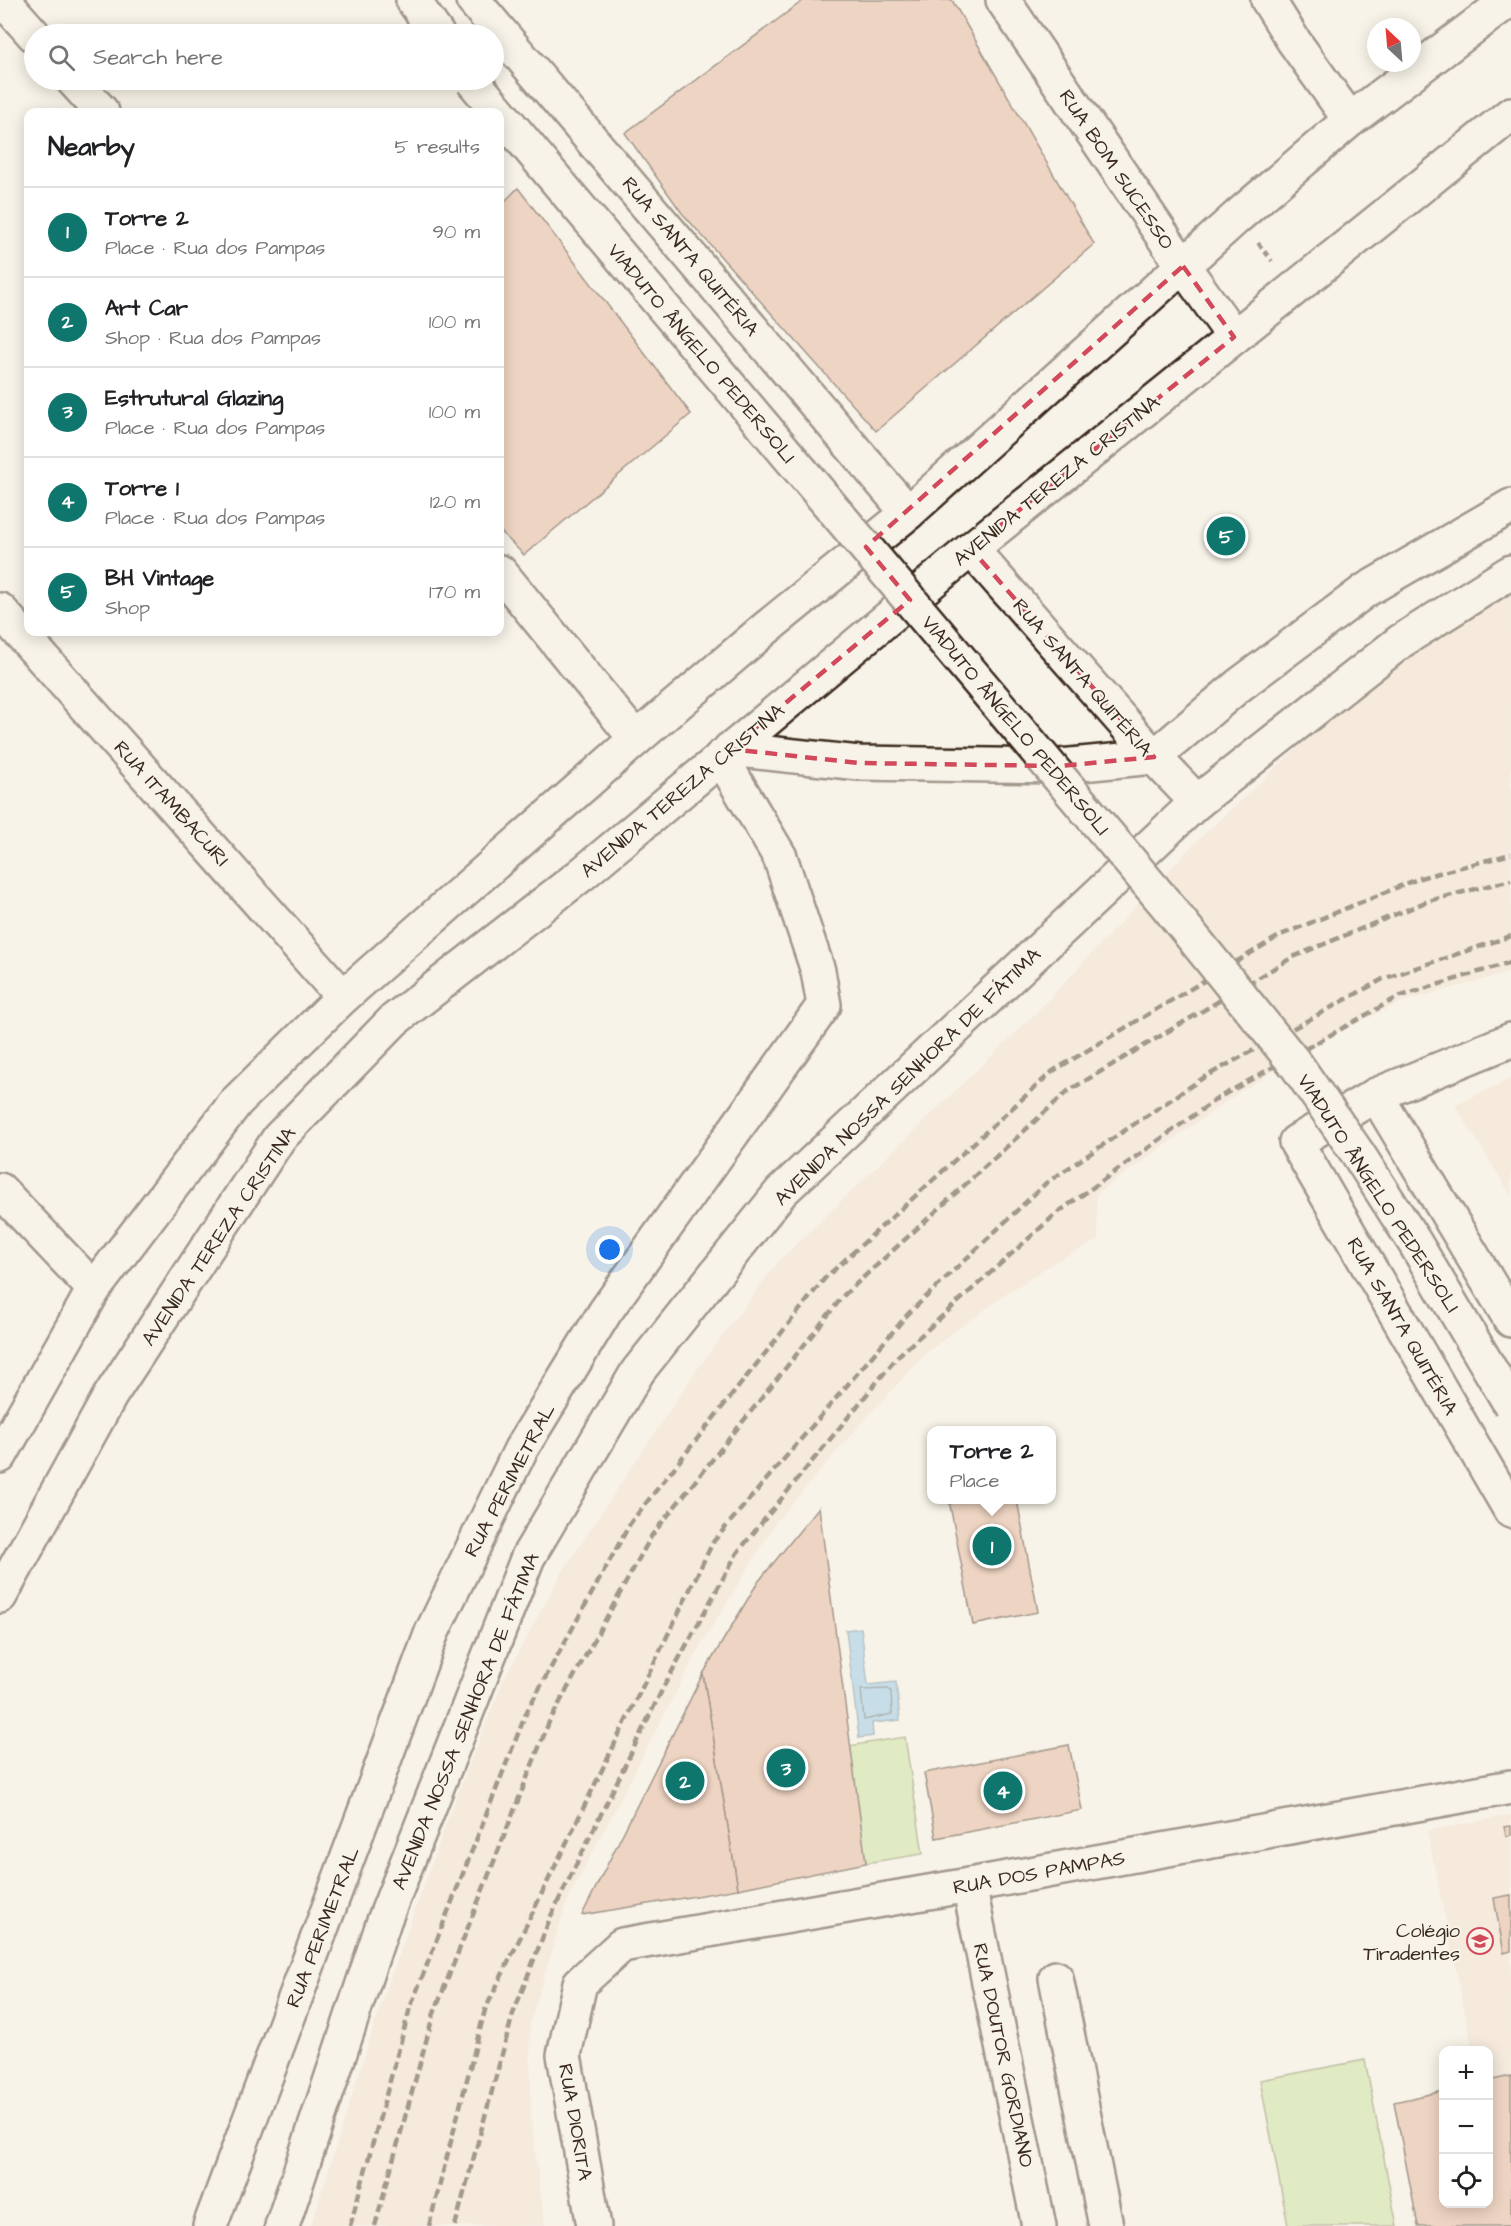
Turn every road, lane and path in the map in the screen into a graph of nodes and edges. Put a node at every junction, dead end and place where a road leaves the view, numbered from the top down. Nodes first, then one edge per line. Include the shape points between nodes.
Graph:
1 (3, 0) edge
2 (413, 0) edge
3 (473, 0) edge
4 (1003, 0) edge
5 (1268, 0) edge
6 (1509, 0) edge
7 (24, 24) edge
8 (430, 24) edge
9 (493, 24) edge
10 (504, 37) edge
11 (82, 90) edge
12 (480, 90) edge
13 (98, 108) edge
14 (496, 108) edge
15 (1511, 114) edge
16 (504, 118) edge
17 (1350, 120) junction
18 (1238, 216) junction
19 (1183, 266) junction
20 (1293, 289) junction
21 (1234, 337) junction
22 (1511, 506) edge
23 (908, 513) junction
24 (970, 549) junction
25 (1511, 572) edge
26 (504, 577) edge
27 (0, 610) edge
28 (636, 740) junction
29 (726, 753) junction
30 (1154, 757) junction
31 (1197, 802) junction
32 (344, 997) junction
33 (1511, 1040) edge
34 (1376, 1095) junction
35 (0, 1190) edge
36 (94, 1289) junction
37 (1511, 1320) edge
38 (1511, 1405) edge
39 (0, 1456) edge
40 (1511, 1510) edge
41 (0, 1596) edge
42 (1511, 1787) edge
43 (969, 1885) junction
44 (1056, 1978) dead end
45 (580, 1983) joint
46 (210, 2226) edge
47 (282, 2226) edge
48 (594, 2226) edge
49 (1040, 2226) edge
50 (1106, 2226) edge

1 - 7 main road
2 - 8 main road
3 - 9 main road, RUA SANTA QUITÉRIA
4 - 19 main road, RUA BOM SUCESSO
5 - 17 main road
6 - 17 main road
10 - 23 main road, RUA SANTA QUITÉRIA
11 - 13 main road
12 - 14 main road, VIADUTO ÂNGELO PEDERSOLI, bridge
15 - 20 main road, AVENIDA TEREZA CRISTINA
16 - 38 main road, VIADUTO ÂNGELO PEDERSOLI, bridge via 1165,903 1297,1066 1415,1242
17 - 18 main road
18 - 19 main road
18 - 20 path
19 - 21 main road, RUA BOM SUCESSO
19 - 23 main road
20 - 21 main road, AVENIDA TEREZA CRISTINA
21 - 24 main road, AVENIDA TEREZA CRISTINA
22 - 30 main road via 1366,590 1238,686
23 - 28 main road
24 - 29 main road, AVENIDA TEREZA CRISTINA
24 - 30 main road, RUA SANTA QUITÉRIA
25 - 31 main road, AVENIDA NOSSA SENHORA DE FÁTIMA via 1401,641
26 - 28 main road
27 - 32 main road, RUA ITAMBACURI
28 - 32 main road
29 - 30 main road via 859,763 1060,766
29 - 41 main road, AVENIDA TEREZA CRISTINA via 581,875 394,1020 279,1138 110,1396
29 - 46 main road, RUA PERIMETRAL via 780,857 818,971 824,1005 605,1312 521,1449 432,1632
30 - 31 main road, RUA SANTA QUITÉRIA
31 - 47 main road, AVENIDA NOSSA SENHORA DE FÁTIMA via 781,1192 638,1371 528,1557 384,1921
32 - 36 main road via 236,1102
33 - 34 main road
34 - 37 main road
34 - 40 main road, RUA SANTA QUITÉRIA via 1296,1142
35 - 36 main road
36 - 39 main road
42 - 43 main road, RUA DOS PAMPAS
43 - 45 main road, RUA DOS PAMPAS via 622,1945
43 - 49 main road, RUA DOUTOR GORDIANO
44 - 50 main road
45 - 48 main road, RUA DIORITA via 564,2055

